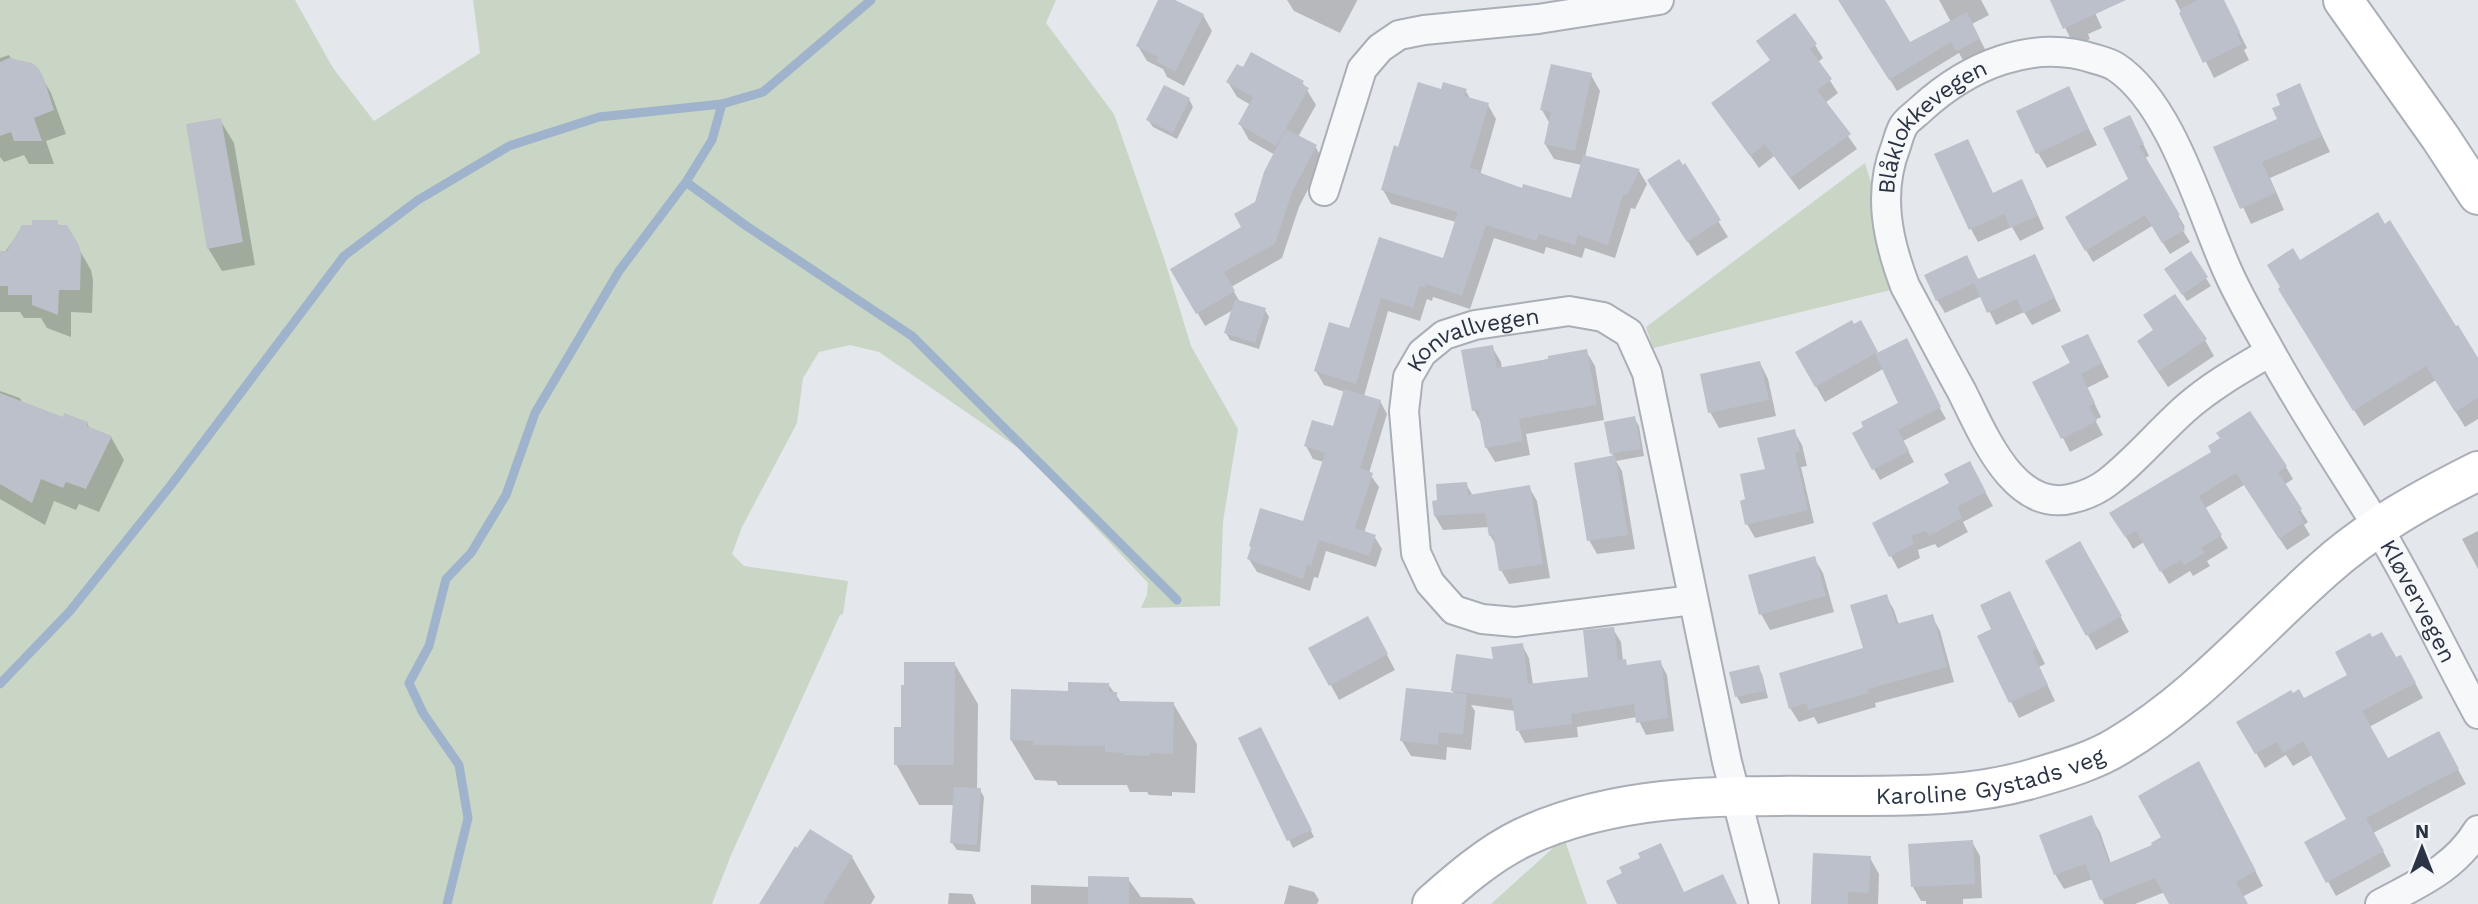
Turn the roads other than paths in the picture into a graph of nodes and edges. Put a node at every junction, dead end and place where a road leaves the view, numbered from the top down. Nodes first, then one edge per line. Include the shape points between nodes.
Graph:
1 (1659, 0) edge
2 (2343, 0) edge
3 (1324, 191) dead end
4 (2478, 195) edge
5 (2270, 352) junction
6 (2478, 471) edge
7 (2378, 527) junction
8 (1693, 600) junction
9 (2478, 714) edge
10 (1738, 798) junction
11 (2478, 831) edge
12 (1432, 904) edge
13 (1764, 904) edge
14 (2381, 904) edge

1 - 3 street via 1399,35 1362,69
2 - 4 street
5 - 5 street, Blåklokkevegen via 2229,274 2151,101 2114,65 2079,54 2052,52 1999,59 1935,96 1904,125 1886,181 1885,209 1895,260 1993,451 2011,477 2027,490 2044,499 2063,501 2106,484 2187,407
5 - 7 street, Blåklokkevegen
6 - 7 street, Karoline Gystads veg
7 - 9 street, Kløvervegen
7 - 10 street, Karoline Gystads veg via 2325,567 2174,708 2116,747 2034,778 1979,791 1916,797
8 - 8 street, Konvallvegen via 1647,373 1629,333 1603,317 1569,311 1475,325 1444,335 1422,353 1408,377 1404,411 1416,553 1430,583 1454,610 1515,622
8 - 10 street, Konvallvegen
10 - 12 street, Karoline Gystads veg via 1671,799 1568,819 1487,859
10 - 13 street
11 - 14 street via 2443,870

